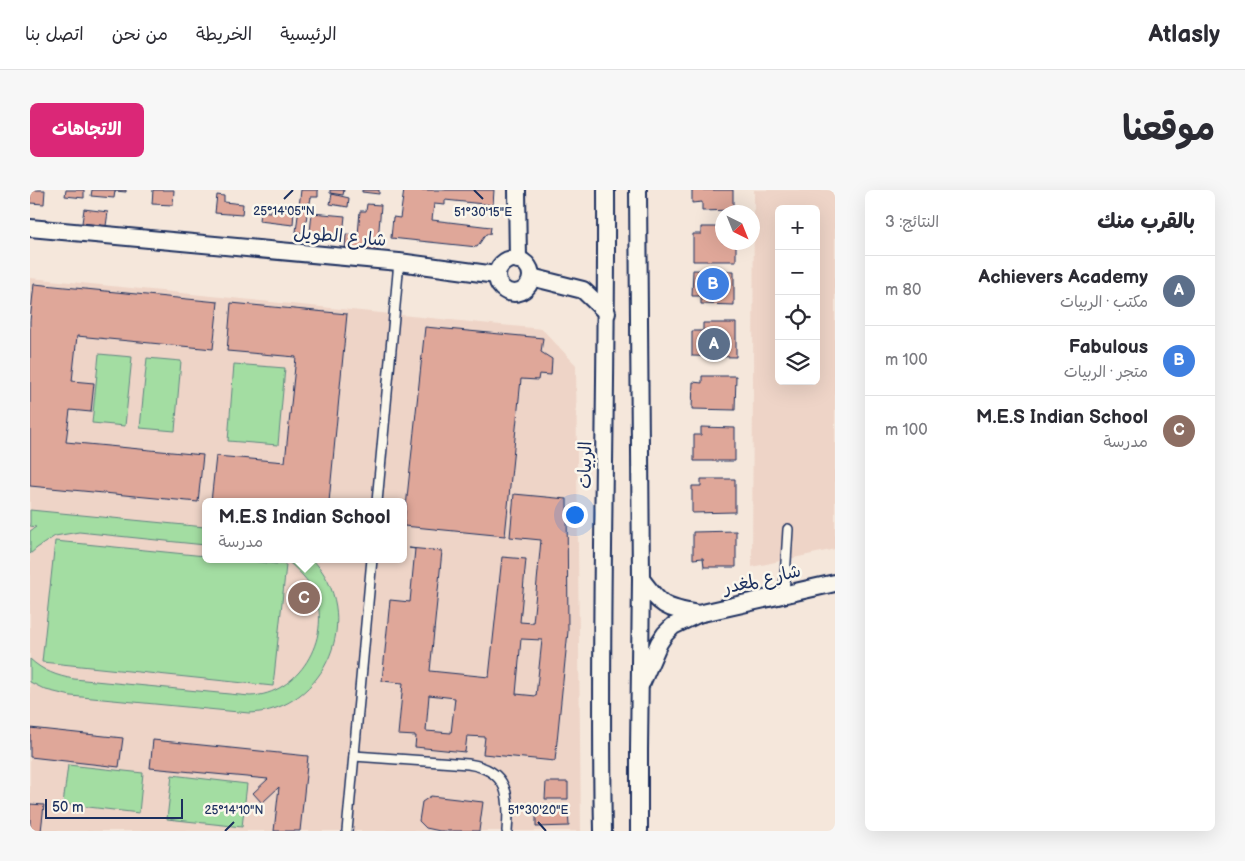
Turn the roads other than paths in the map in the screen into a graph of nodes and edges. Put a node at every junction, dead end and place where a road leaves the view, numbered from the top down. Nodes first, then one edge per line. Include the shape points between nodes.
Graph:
1 (517, 190) edge
2 (606, 190) edge
3 (638, 190) edge
4 (30, 228) edge
5 (518, 260) junction
6 (399, 262) junction
7 (496, 275) junction
8 (531, 277) junction
9 (607, 313) junction
10 (377, 498) edge
11 (788, 529) dead end
12 (372, 563) edge
13 (641, 579) junction
14 (835, 583) edge
15 (784, 594) junction
16 (698, 614) junction
17 (640, 688) junction
18 (354, 756) junction
19 (347, 831) edge
20 (507, 831) edge
21 (603, 831) edge
22 (640, 831) edge

1 - 5 street
2 - 9 street, الربيات
3 - 13 street
4 - 6 street, شارع الطويل
5 - 7 street via 504,263
5 - 8 street via 525,263
6 - 7 street, شارع الطويل
6 - 10 lane
7 - 8 street via 504,291 513,294 522,292
8 - 9 street via 583,290
9 - 21 street, الربيات
11 - 15 lane
12 - 18 lane
13 - 16 street, شارع لمغدر via 665,606
13 - 17 street
14 - 15 street, شارع لمغدر
15 - 16 street, شارع لمغدر
16 - 17 street, شارع لمغدر via 673,626 665,634
17 - 22 street
18 - 19 lane
18 - 20 lane via 468,764 488,769 507,792

